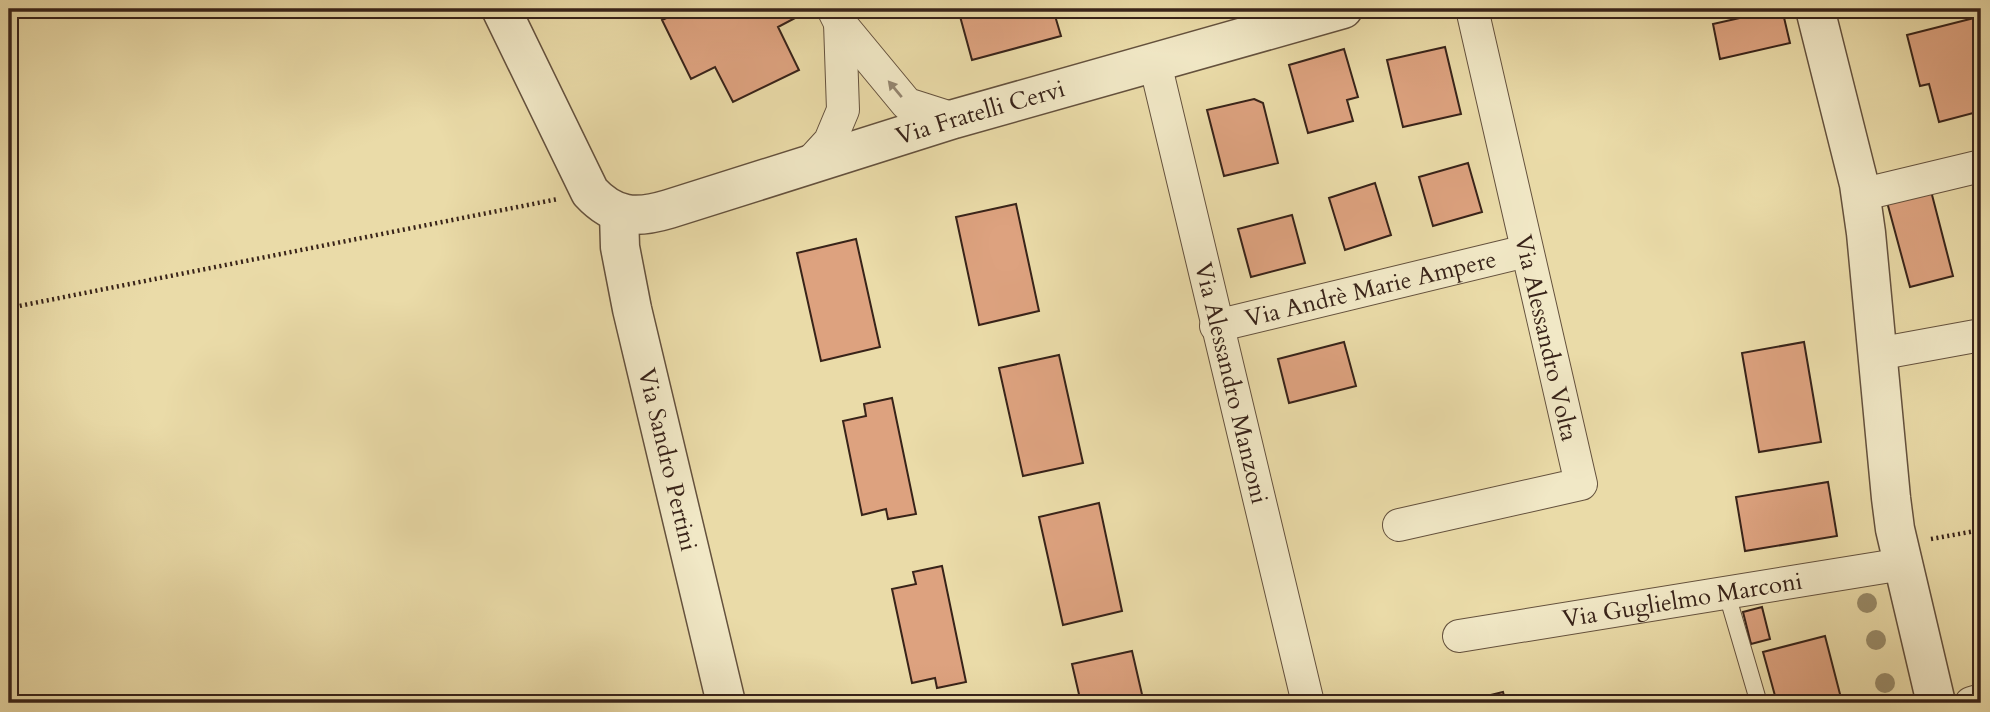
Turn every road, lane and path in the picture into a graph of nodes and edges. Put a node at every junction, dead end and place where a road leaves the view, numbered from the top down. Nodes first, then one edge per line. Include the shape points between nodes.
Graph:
1 (501, 9) edge
2 (1343, 9) edge
3 (1472, 9) edge
4 (1815, 9) edge
5 (837, 16) edge
6 (1155, 63) junction
7 (954, 119) junction
8 (808, 165) junction
9 (1981, 166) edge
10 (1860, 195) junction
11 (604, 202) junction
12 (1526, 251) junction
13 (9, 308) edge
14 (1216, 326) junction
15 (1981, 335) edge
16 (1877, 355) junction
17 (1399, 525) dead end
18 (1981, 530) edge
19 (1901, 554) junction
20 (1726, 591) junction
21 (1459, 636) dead end
22 (1758, 700) dead end
23 (1981, 700) edge
24 (726, 703) edge
25 (1307, 703) edge
26 (1936, 703) edge
27 (1970, 703) edge

1 - 11 street
2 - 6 street, Via Fratelli Cervi
3 - 12 street, Via Alessandro Volta
4 - 10 street
7 -> 5 street via 907,104
5 - 8 street via 843,110 830,141
6 - 7 street, Via Fratelli Cervi
6 - 14 street, Via Alessandro Manzoni
7 - 8 street, Via Fratelli Cervi
8 - 11 street, Via Fratelli Cervi via 654,213 637,215
9 - 10 street
10 - 16 street
11 - 13 path
11 - 24 street, Via Sandro Pertini via 620,247
12 - 14 street, Via Andrè Marie Ampere
12 - 17 street, Via Alessandro Volta via 1581,484
14 - 25 street, Via Alessandro Manzoni
15 - 16 street
16 - 19 street
18 - 19 path
19 - 20 street, Via Guglielmo Marconi
19 - 26 street
20 - 21 street, Via Guglielmo Marconi
20 - 22 lane
23 - 27 street

